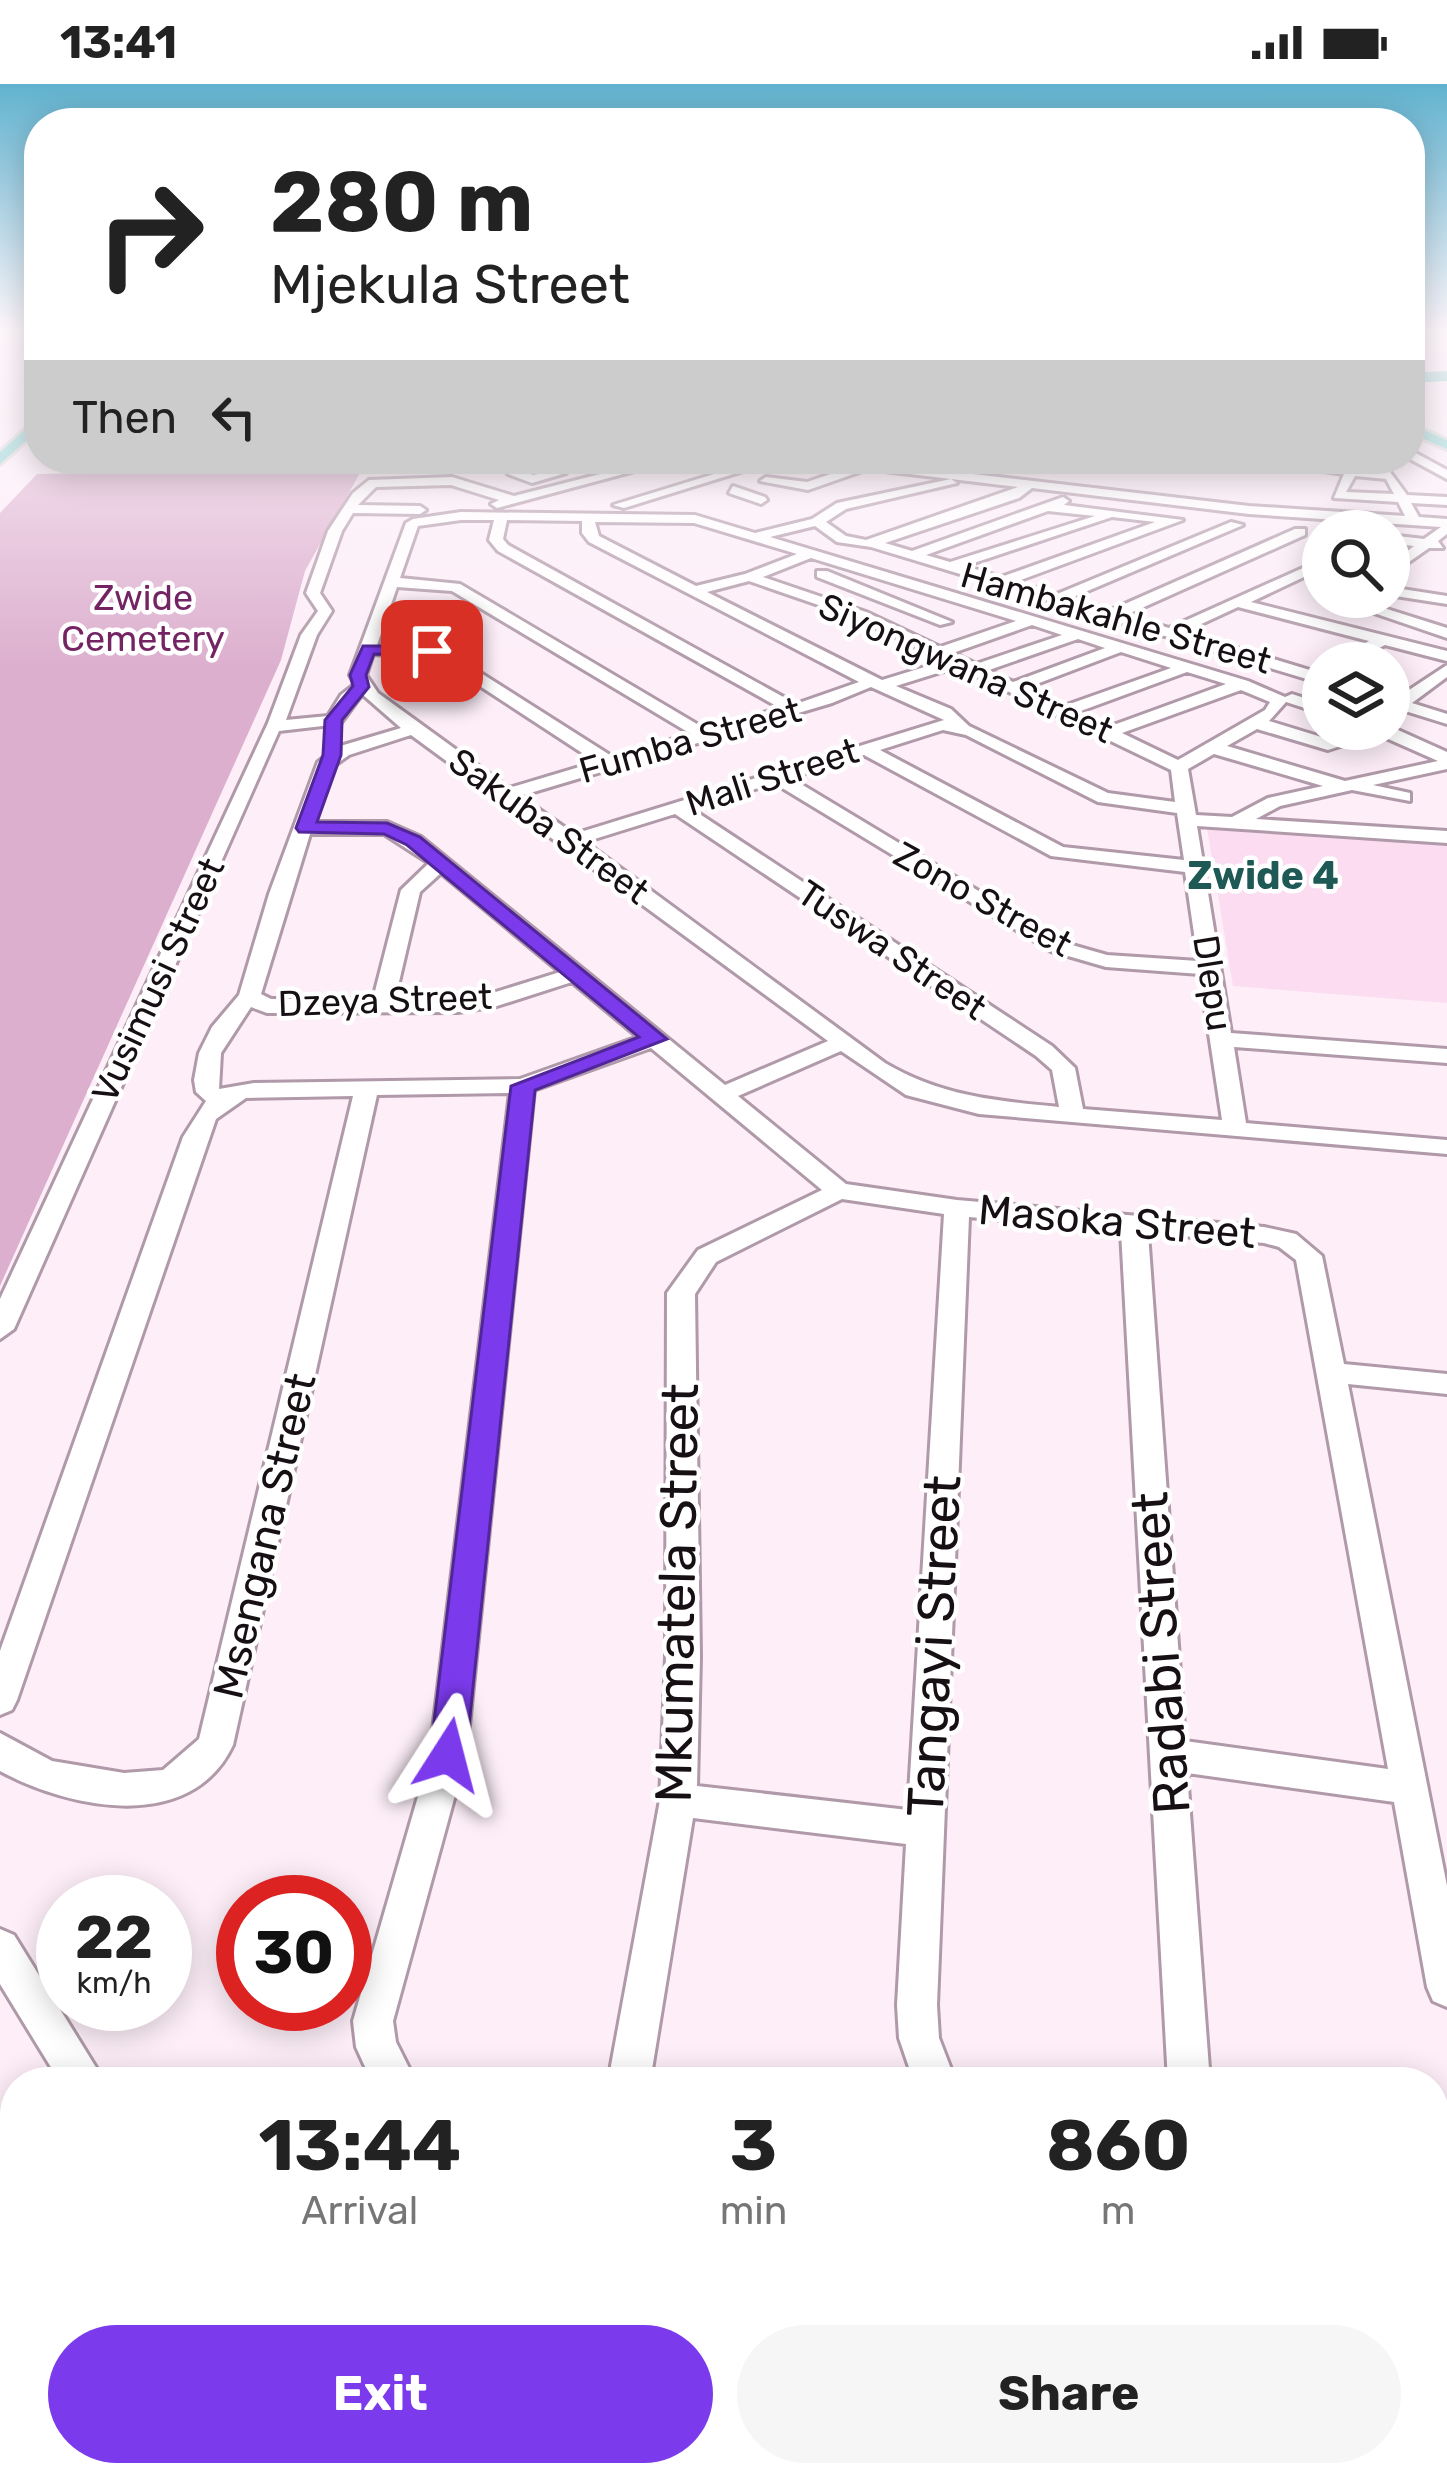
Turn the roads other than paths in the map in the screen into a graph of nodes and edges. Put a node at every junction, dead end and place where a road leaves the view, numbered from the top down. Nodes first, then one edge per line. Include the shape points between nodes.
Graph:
1 (504, 474) edge
2 (606, 474) edge
3 (614, 474) edge
4 (670, 474) edge
5 (729, 474) edge
6 (786, 474) edge
7 (843, 474) edge
8 (941, 474) edge
9 (1289, 474) edge
10 (1342, 474) edge
11 (1381, 474) edge
12 (610, 475) junction
13 (959, 476) junction
14 (1284, 478) dead end
15 (488, 480) junction
16 (766, 481) junction
17 (639, 483) junction
18 (1028, 485) junction
19 (938, 486) junction
20 (733, 490) junction
21 (1077, 490) junction
22 (914, 491) junction
23 (665, 492) junction
24 (712, 496) dead end
25 (1264, 497) dead end
26 (874, 499) junction
27 (928, 499) dead end
28 (761, 500) dead end
29 (1403, 500) junction
30 (1447, 501) edge
31 (691, 502) dead end
32 (991, 504) junction
33 (840, 507) junction
34 (1048, 507) junction
35 (442, 508) junction
36 (507, 508) junction
37 (351, 509) junction
38 (1249, 510) junction
39 (901, 513) dead end
40 (1110, 514) junction
41 (532, 515) junction
42 (589, 515) junction
43 (653, 515) junction
44 (1170, 520) junction
45 (817, 522) junction
46 (873, 522) dead end
47 (1415, 522) junction
48 (1447, 525) edge
49 (1236, 526) junction
50 (1300, 532) joint
51 (755, 537) junction
52 (869, 544) junction
53 (1439, 545) edge
54 (910, 556) junction
55 (800, 558) junction
56 (1410, 561) edge
57 (946, 568) junction
58 (870, 572) junction
59 (1302, 573) edge
60 (750, 577) junction
61 (391, 582) junction
62 (998, 584) junction
63 (695, 590) junction
64 (1410, 594) edge
65 (1055, 600) junction
66 (1447, 600) edge
67 (1239, 602) junction
68 (990, 608) junction
69 (325, 611) junction
70 (344, 611) dead end
71 (1111, 616) junction
72 (1302, 617) edge
73 (1402, 618) edge
74 (1298, 619) junction
75 (1033, 620) junction
76 (945, 622) junction
77 (1445, 632) edge
78 (1079, 634) junction
79 (1170, 634) junction
80 (905, 635) junction
81 (1380, 641) joint
82 (1120, 647) junction
83 (368, 650) junction
84 (940, 652) junction
85 (1447, 656) edge
86 (960, 662) junction
87 (1187, 667) junction
88 (977, 669) junction
89 (1447, 670) edge
90 (1302, 671) edge
91 (1302, 677) edge
92 (877, 682) junction
93 (1248, 686) junction
94 (361, 687) junction
95 (1013, 687) junction
96 (1302, 688) edge
97 (1410, 692) edge
98 (1285, 704) junction
99 (1302, 706) edge
100 (1410, 707) edge
101 (794, 709) junction
102 (1066, 711) junction
103 (1447, 719) edge
104 (334, 720) junction
105 (1256, 723) junction
106 (276, 724) junction
107 (414, 729) junction
108 (967, 729) junction
109 (1109, 732) junction
110 (706, 736) junction
111 (1302, 738) edge
112 (1410, 744) edge
113 (864, 748) junction
114 (1214, 748) junction
115 (332, 755) junction
116 (1447, 761) edge
117 (610, 763) junction
118 (1179, 766) junction
119 (775, 776) junction
120 (1352, 787) junction
121 (506, 794) junction
122 (1404, 796) dead end
123 (677, 807) junction
124 (1186, 815) junction
125 (1235, 823) junction
126 (306, 828) junction
127 (1447, 836) edge
128 (573, 840) junction
129 (440, 863) junction
130 (1194, 867) junction
131 (1210, 968) junction
132 (576, 974) junction
133 (249, 997) junction
134 (383, 1004) junction
135 (655, 1039) junction
136 (1222, 1039) junction
137 (844, 1042) junction
138 (1447, 1056) edge
139 (523, 1086) junction
140 (366, 1090) junction
141 (723, 1094) junction
142 (215, 1103) junction
143 (1073, 1116) junction
144 (1235, 1129) junction
145 (1447, 1147) edge
146 (839, 1192) junction
147 (957, 1208) junction
148 (1134, 1224) junction
149 (0, 1329) edge
150 (1334, 1373) junction
151 (1447, 1384) edge
152 (0, 1700) edge
153 (0, 1749) edge
154 (1169, 1755) junction
155 (1411, 1788) junction
156 (678, 1800) junction
157 (925, 1828) junction
158 (7, 1975) edge
159 (1447, 1987) edge
160 (73, 2067) edge
161 (386, 2067) edge
162 (632, 2067) edge
163 (930, 2067) edge
164 (1188, 2067) edge

1 - 15 street
2 - 12 street
3 - 12 street
4 - 17 street
5 - 23 street
6 - 16 street
7 - 16 street via 808,486
8 - 13 street
9 - 14 street
10 - 29 street via 1334,496
11 - 29 street
12 - 17 street
12 - 36 street
13 - 18 street
13 - 19 street
15 - 35 street
15 - 36 street
15 - 37 street via 382,481 365,488
16 - 20 street
17 - 23 street
17 - 41 street
18 - 21 street
18 - 32 street
19 - 22 street
19 - 32 street
20 - 24 street
20 - 28 street
21 - 34 street
21 - 38 street
22 - 26 street
22 - 27 street
23 - 42 street
25 - 38 street
26 - 33 street
26 - 39 street
29 - 30 street
29 - 47 street
31 - 43 street
32 - 52 street
33 - 45 street
33 - 46 street
34 - 40 street
34 - 54 street
35 - 36 street
35 - 37 street
35 - 61 street via 413,523
36 - 41 street
36 - 101 street via 496,540 503,548
37 - 69 street via 313,593
38 - 47 street
40 - 44 street
40 - 57 street
41 - 42 street
42 - 43 street
42 - 63 street via 594,538
43 - 51 street
44 - 49 street
44 - 62 street
45 - 51 street
45 - 52 street
47 - 48 street
48 - 53 street
49 - 50 street
49 - 65 street
50 - 71 street
51 - 55 street
52 - 54 street, Hambakahle Street
53 - 56 street
54 - 57 street, Hambakahle Street
54 - 58 street
55 - 58 street
55 - 60 street
55 - 76 street
57 - 62 street, Hambakahle Street
58 - 68 street
59 - 67 street
60 - 63 street
60 - 80 street, Siyongwana Street
61 - 83 street via 372,611
61 - 110 street via 455,586
62 - 65 street, Hambakahle Street
63 - 92 street
64 - 66 street
65 - 71 street, Hambakahle Street
67 - 74 street
67 - 79 street
68 - 75 street
68 - 76 street
69 - 70 street
69 - 106 street, Vusimusi Street
71 - 79 street, Hambakahle Street
72 - 74 street
73 - 77 street
74 - 81 street
75 - 78 street
75 - 84 street
76 - 80 street
78 - 82 street
78 - 88 street
79 - 90 street, Hambakahle Street
80 - 84 street, Siyongwana Street
81 - 85 street
82 - 87 street
82 - 95 street
83 - 94 street
83 - 117 street via 440,654
84 - 86 street, Siyongwana Street
86 - 88 street, Siyongwana Street
86 - 92 street, Fumba Street
87 - 93 street
87 - 102 street
88 - 95 street, Siyongwana Street
89 - 97 street
91 - 93 street
92 - 101 street, Fumba Street
92 - 108 street
93 - 98 street
93 - 109 street
94 - 104 street
94 - 107 street, Sakuba Street
95 - 102 street, Siyongwana Street
96 - 98 street
98 - 99 street
98 - 105 street
100 - 103 street
101 - 110 street, Fumba Street
102 - 109 street, Siyongwana Street
104 - 106 street
104 - 115 street, Dzeya Street
105 - 111 street
105 - 114 street
106 - 149 street, Vusimusi Street
107 - 115 street
107 - 121 street, Sakuba Street
108 - 113 street, Mali Street via 936,725
108 - 124 street via 1104,798
109 - 118 street, Siyongwana Street
110 - 117 street, Fumba Street
112 - 116 street
113 - 119 street, Mali Street
113 - 130 street via 1058,852
114 - 118 street
114 - 120 street
115 - 126 street, Dzeya Street
116 - 120 street
117 - 121 street, Fumba Street
118 - 124 street, Dlepu
119 - 123 street, Mali Street
119 - 131 street, Zono Street via 1058,947 1106,961
120 - 122 street
120 - 125 street via 1274,802
121 - 128 street, Sakuba Street
123 - 128 street, Mali Street
123 - 143 street, Tuswa Street via 1044,1051 1063,1068
124 - 125 street
124 - 130 street, Dlepu
125 - 127 street
126 - 129 street via 387,828
126 - 133 street, Dzeya Street
128 - 137 street, Sakuba Street
129 - 132 street
129 - 134 street via 411,890
130 - 131 street, Dlepu
131 - 136 street, Dlepu
132 - 134 street, Dzeya Street via 489,1001
132 - 135 street
133 - 134 street, Dzeya Street via 267,1006
133 - 142 street via 232,1012 208,1069
135 - 139 street
135 - 141 street
136 - 138 street
136 - 144 street, Dlepu
137 - 141 street
137 - 143 street, Sakuba Street via 899,1082 937,1097
139 - 140 street
139 - 161 street via 448,1755 373,2021
140 - 142 street via 254,1090
140 - 153 street, Msengana Street via 215,1745 185,1776 134,1789 37,1776
141 - 146 street
142 - 152 street via 195,1136
143 - 144 street, Sakuba Street
144 - 145 street, Sakuba Street
146 - 147 street, Masoka Street
146 - 156 street, Mkumatela Street via 707,1256 681,1293
147 - 148 street, Masoka Street
147 - 157 street, Tangayi Street
148 - 150 street, Masoka Street via 1264,1234 1303,1251 1312,1261
148 - 154 street, Radabi Street
150 - 151 street
150 - 155 street, Masoka Street
154 - 155 street
154 - 164 street, Radabi Street
155 - 159 street, Masoka Street
156 - 157 street
156 - 162 street, Mkumatela Street
157 - 163 street, Tangayi Street via 917,2005
158 - 160 street

